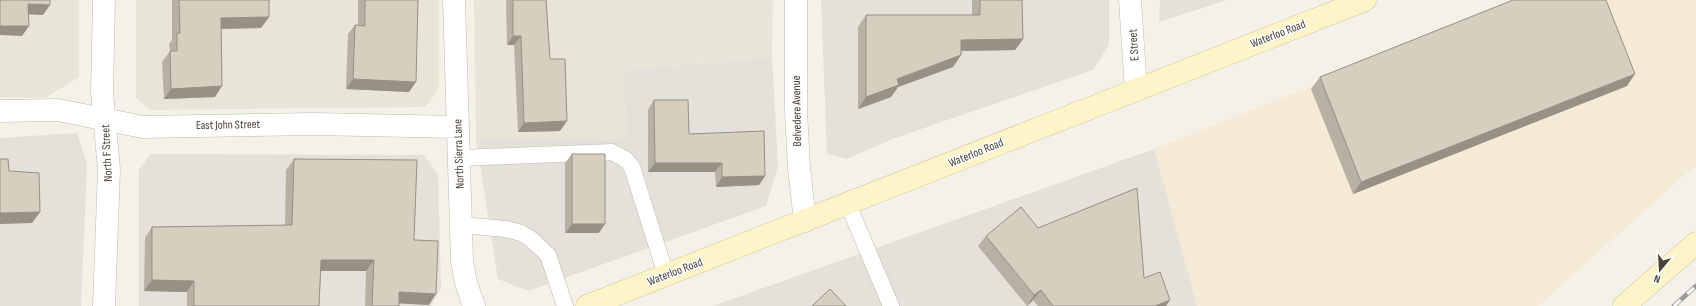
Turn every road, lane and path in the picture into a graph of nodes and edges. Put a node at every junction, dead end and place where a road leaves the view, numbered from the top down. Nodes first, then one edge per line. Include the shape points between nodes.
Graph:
1 (104, 0) edge
2 (454, 0) edge
3 (796, 0) edge
4 (1130, 0) edge
5 (1365, 0) edge
6 (1136, 90) junction
7 (0, 111) edge
8 (105, 118) junction
9 (458, 127) junction
10 (459, 158) junction
11 (848, 204) junction
12 (805, 221) junction
13 (461, 225) junction
14 (1696, 243) edge
15 (666, 275) junction
16 (104, 306) edge
17 (474, 306) edge
18 (565, 306) edge
19 (587, 306) edge
20 (891, 306) edge
21 (1624, 306) edge

1 - 8 street, North F Street via 102,92
2 - 9 street, North Sierra Lane
3 - 12 street, Belvedere Avenue via 798,168
4 - 6 street, E Street
5 - 6 main road, Waterloo Road
6 - 11 main road, Waterloo Road
7 - 8 street, East John Street via 58,110
8 - 9 street, East John Street via 143,127 314,124
8 - 16 street, North F Street via 109,170
9 - 10 street, North Sierra Lane
10 - 13 street, North Sierra Lane
10 - 15 lane via 612,152 632,167
11 - 12 main road, Waterloo Road
11 - 20 lane
12 - 15 main road, Waterloo Road
13 - 17 street, North Sierra Lane via 462,261
13 - 18 lane via 506,229 532,239 548,255
14 - 21 main road
15 - 19 main road, Waterloo Road

